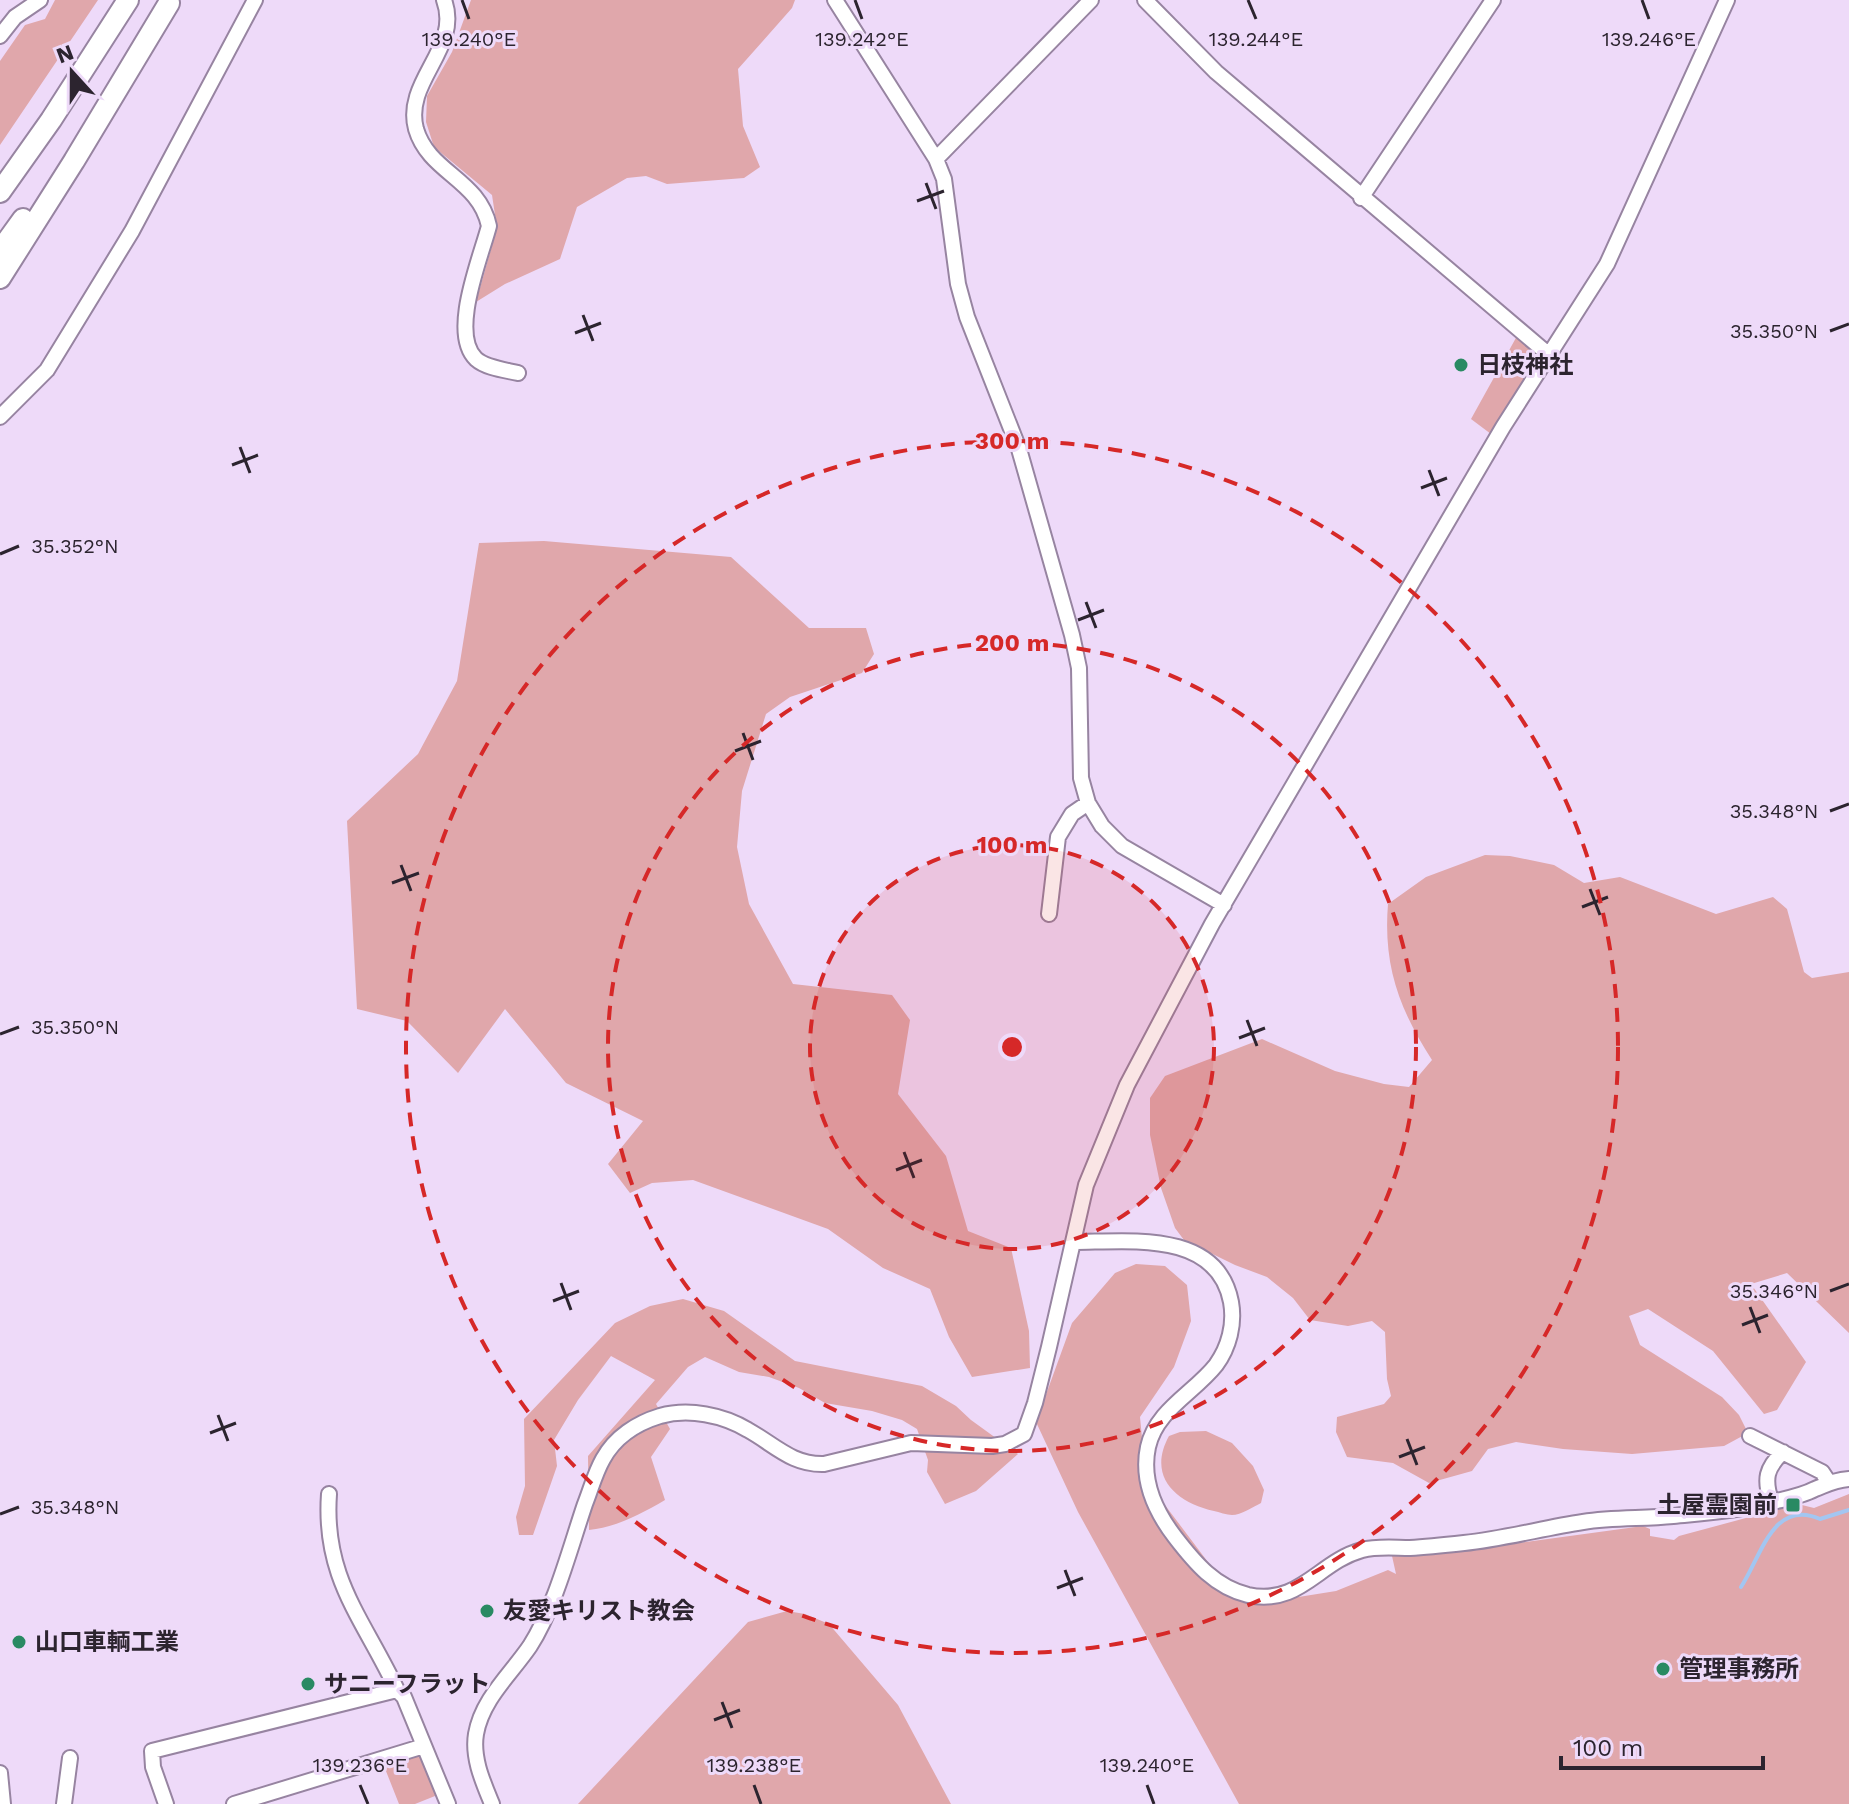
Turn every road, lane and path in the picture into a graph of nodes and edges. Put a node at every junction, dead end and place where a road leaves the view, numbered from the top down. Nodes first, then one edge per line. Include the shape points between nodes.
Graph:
1 (40, 0) edge
2 (128, 0) edge
3 (255, 0) edge
4 (444, 0) edge
5 (835, 0) edge
6 (1091, 0) edge
7 (1145, 0) edge
8 (1493, 0) edge
9 (1727, 0) edge
10 (170, 2) edge
11 (0, 36) edge
12 (51, 120) junction
13 (936, 159) junction
14 (0, 175) edge
15 (0, 192) edge
16 (1361, 198) junction
17 (0, 251) edge
18 (0, 278) edge
19 (1548, 354) junction
20 (518, 373) dead end
21 (0, 417) edge
22 (1088, 803) junction
23 (1224, 905) junction
24 (1049, 914) dead end
25 (1073, 1242) junction
26 (1750, 1436) dead end
27 (1783, 1452) junction
28 (1849, 1479) edge
29 (1828, 1481) junction
30 (329, 1494) dead end
31 (1771, 1501) junction
32 (397, 1690) junction
33 (424, 1746) junction
34 (70, 1758) dead end
35 (0, 1773) edge
36 (442, 1802) edge
37 (3, 1804) edge
38 (64, 1804) edge
39 (166, 1804) edge
40 (234, 1804) edge
41 (492, 1804) edge

1 - 11 street via 15,17
2 - 12 highway
3 - 21 street via 132,231 47,370
4 - 20 street via 448,30 416,99 416,128 429,155 478,198 487,216 489,226 464,321 465,338 475,359
5 - 13 street
6 - 13 street
7 - 16 street via 1216,72
8 - 16 street
9 - 19 street via 1607,264
10 - 17 highway
10 - 18 highway
12 - 14 highway
12 - 15 highway
13 - 22 street via 944,179 961,295 1019,449 1072,635 1079,668 1081,778
16 - 19 street
19 - 23 street
22 - 23 street via 1122,846
22 - 24 street via 1072,814 1058,837
23 - 25 street via 1127,1085 1086,1185
25 - 31 street via 1183,1247 1212,1266 1227,1289 1232,1317 1228,1342 1207,1376 1159,1422 1146,1468 1153,1502 1174,1536 1211,1578 1232,1590 1281,1595 1365,1549 1469,1542 1586,1522
25 - 41 street via 1035,1403 1024,1434 1005,1444 911,1443 812,1465 797,1462 728,1420 684,1413 644,1421 614,1444 595,1476 531,1644 480,1718 476,1757
26 - 27 street
27 - 29 street via 1822,1472
27 - 31 street via 1766,1476
28 - 29 street
29 - 31 street via 1815,1490
30 - 32 street via 327,1516 339,1579
32 - 33 street
32 - 39 street via 152,1751
33 - 36 street
33 - 40 street
34 - 38 street
35 - 37 street

